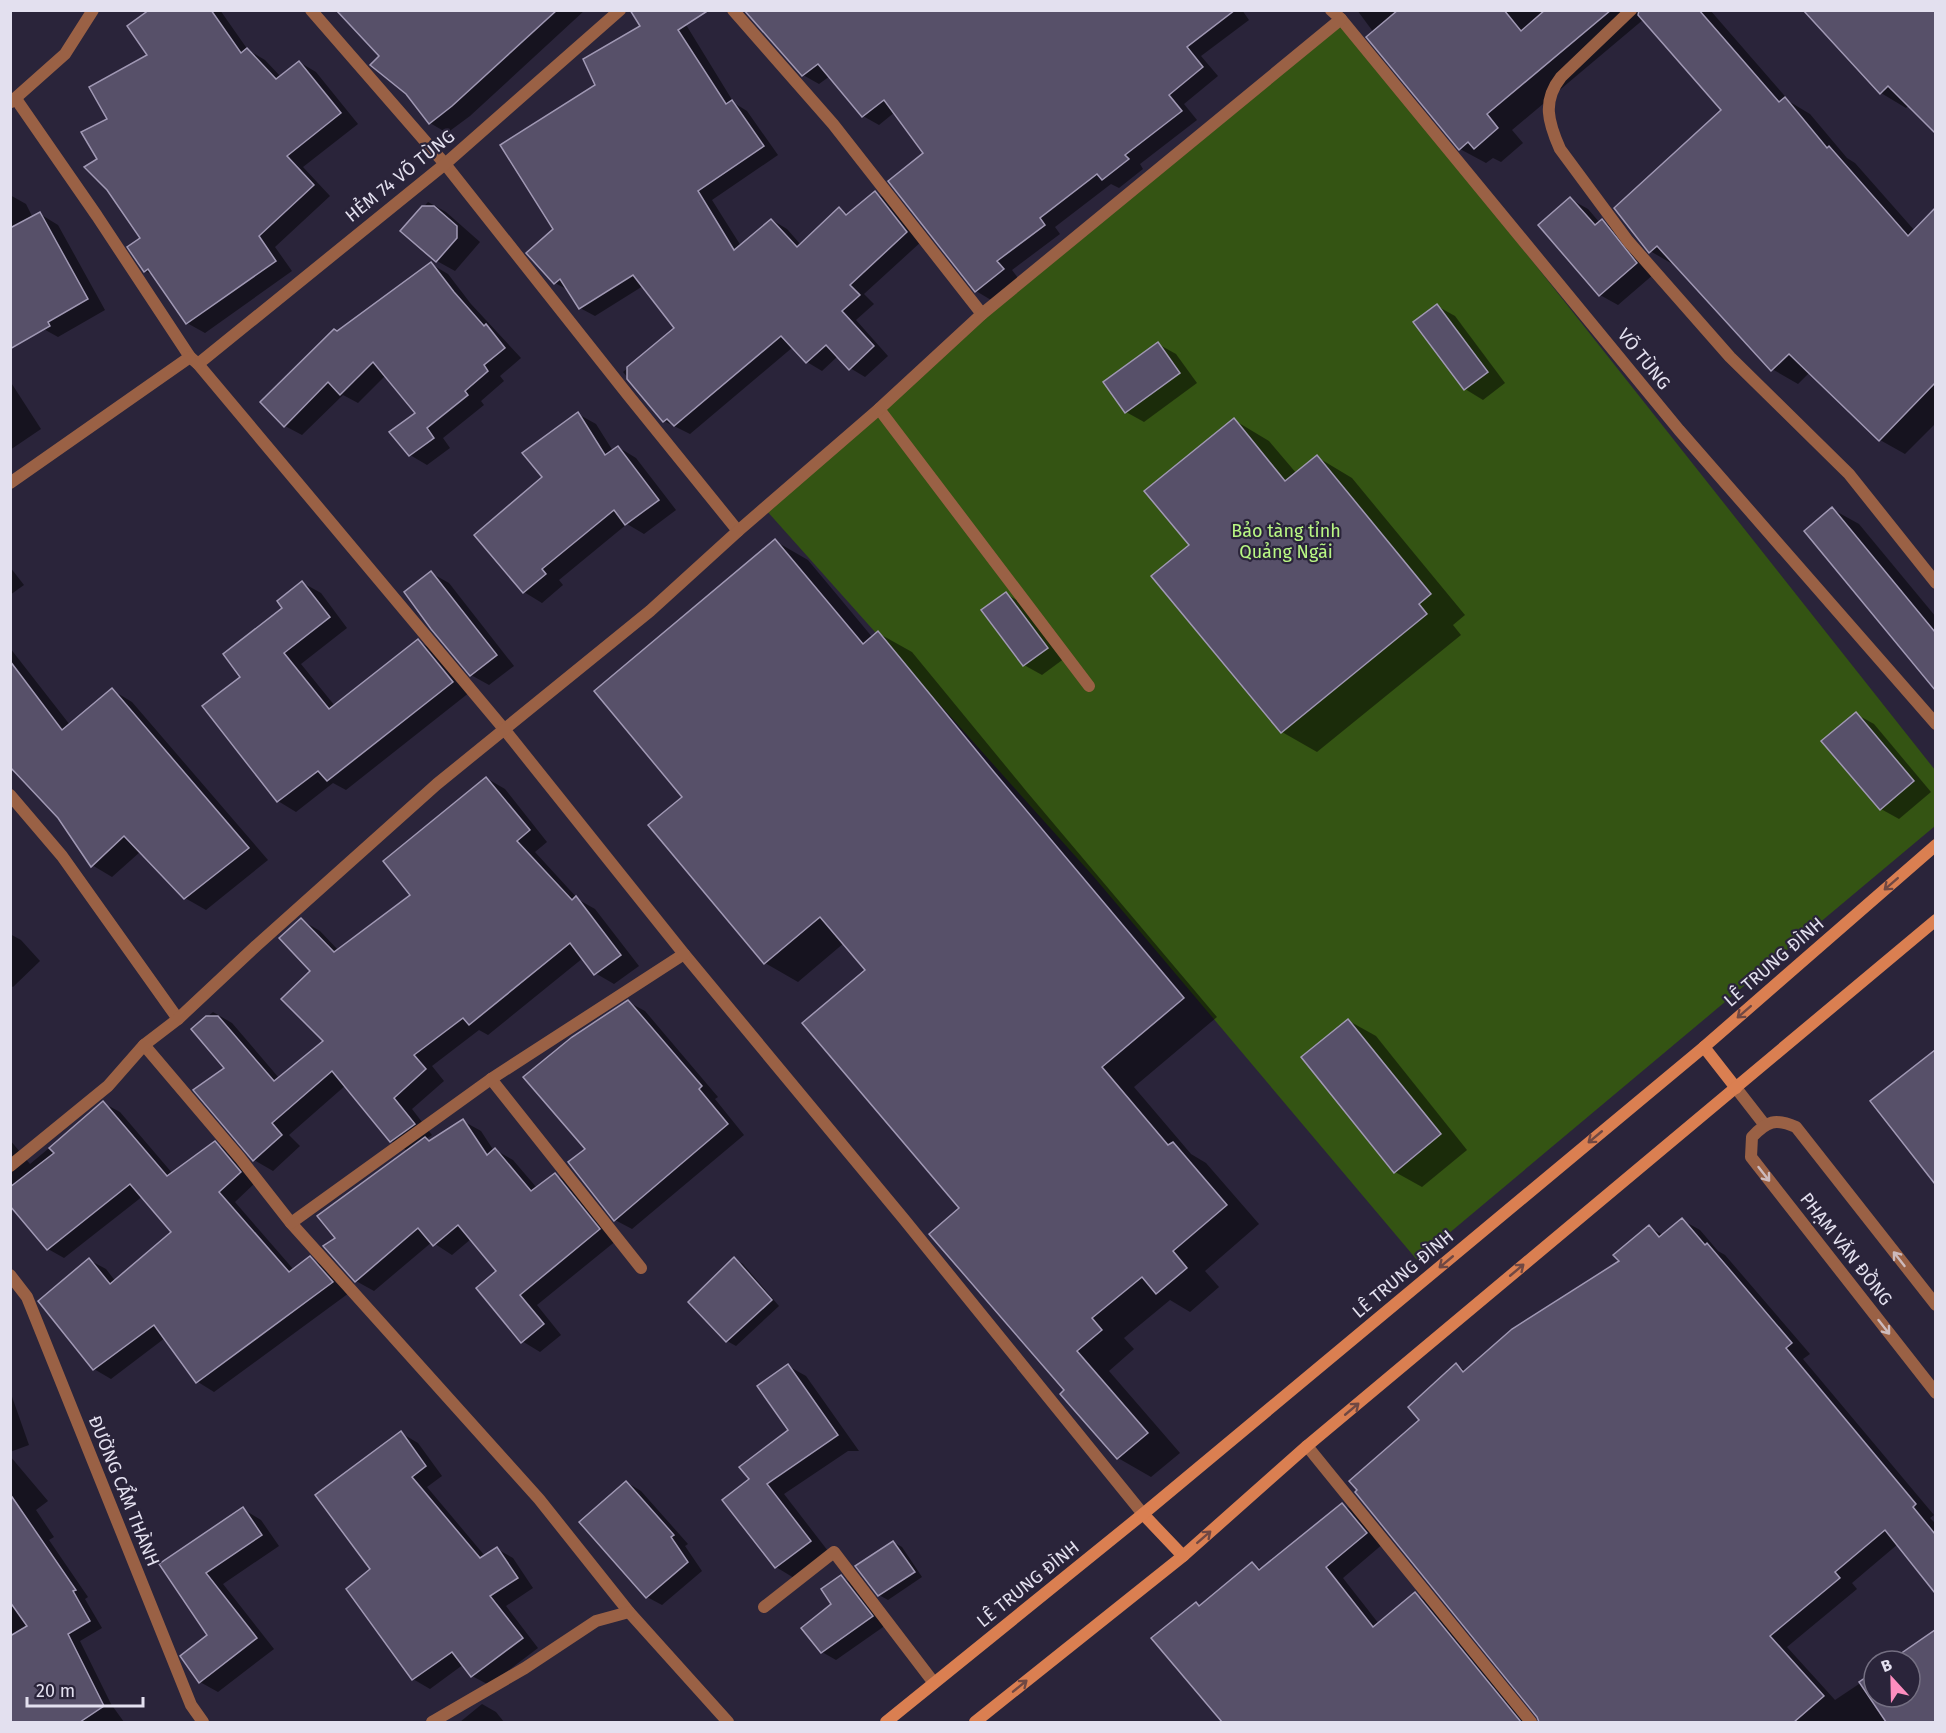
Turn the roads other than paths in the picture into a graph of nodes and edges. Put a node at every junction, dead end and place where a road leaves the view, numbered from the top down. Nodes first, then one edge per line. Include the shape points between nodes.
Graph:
1 (93, 10) edge
2 (310, 10) edge
3 (620, 10) edge
4 (733, 10) edge
5 (1631, 10) edge
6 (1336, 15) edge
7 (13, 101) edge
8 (445, 164) junction
9 (982, 314) junction
10 (194, 360) junction
11 (879, 409) junction
12 (10, 483) edge
13 (738, 531) junction
14 (1935, 583) edge
15 (1089, 686) dead end
16 (1935, 724) edge
17 (504, 729) junction
18 (10, 795) edge
19 (1935, 845) edge
20 (1935, 920) edge
21 (684, 954) junction
22 (178, 1019) junction
23 (144, 1045) junction
24 (1704, 1047) junction
25 (491, 1079) junction
26 (1736, 1088) junction
27 (1764, 1124) junction
28 (10, 1166) edge
29 (291, 1223) junction
30 (641, 1268) dead end
31 (10, 1275) edge
32 (1935, 1305) edge
33 (1935, 1393) edge
34 (1307, 1446) junction
35 (1143, 1514) junction
36 (1183, 1556) junction
37 (764, 1607) dead end
38 (629, 1612) junction
39 (934, 1683) junction
40 (203, 1722) edge
41 (432, 1722) edge
42 (728, 1722) edge
43 (886, 1722) edge
44 (975, 1722) edge
45 (1531, 1722) edge

1 - 7 street via 65,54
2 - 8 street
3 - 8 street, HẺM 74 VÕ TÙNG
4 - 9 street via 833,124
5 - 14 street via 1552,88 1548,108 1560,149 1628,241 1730,357 1849,474
6 - 9 street
6 - 16 street, VÕ TÙNG via 1679,430
7 - 10 street
8 - 10 street, HẺM 74 VÕ TÙNG
8 - 13 street
9 - 11 street
10 - 12 street, HẺM 74 VÕ TÙNG
10 - 17 street
11 - 13 street
11 - 15 street
13 - 17 street via 650,611
17 - 21 street
17 - 22 street via 420,799
18 - 22 street via 62,856
19 -> 24 main road, LÊ TRUNG ĐÌNH
20 - 26 main road
21 - 25 street
21 - 35 street
22 - 23 street
23 - 28 street via 108,1086
23 - 29 street
24 - 26 main road
24 -> 35 main road, LÊ TRUNG ĐÌNH
25 - 29 street
25 - 30 street
26 - 27 street
34 -> 26 main road
32 -> 27 street, PHẠM VĂN ĐỒNG via 1796,1127 1782,1121
27 -> 33 street, PHẠM VĂN ĐỒNG via 1752,1137 1751,1157
29 - 38 street via 540,1499
31 - 40 street, ĐƯỜNG CẨM THÀNH via 27,1297 190,1705
36 -> 34 main road
34 - 45 street
35 - 36 main road
35 - 39 main road, LÊ TRUNG ĐÌNH
44 -> 36 main road
37 - 39 street via 834,1552
38 - 41 street via 596,1621
38 - 42 street
39 - 43 main road, LÊ TRUNG ĐÌNH

